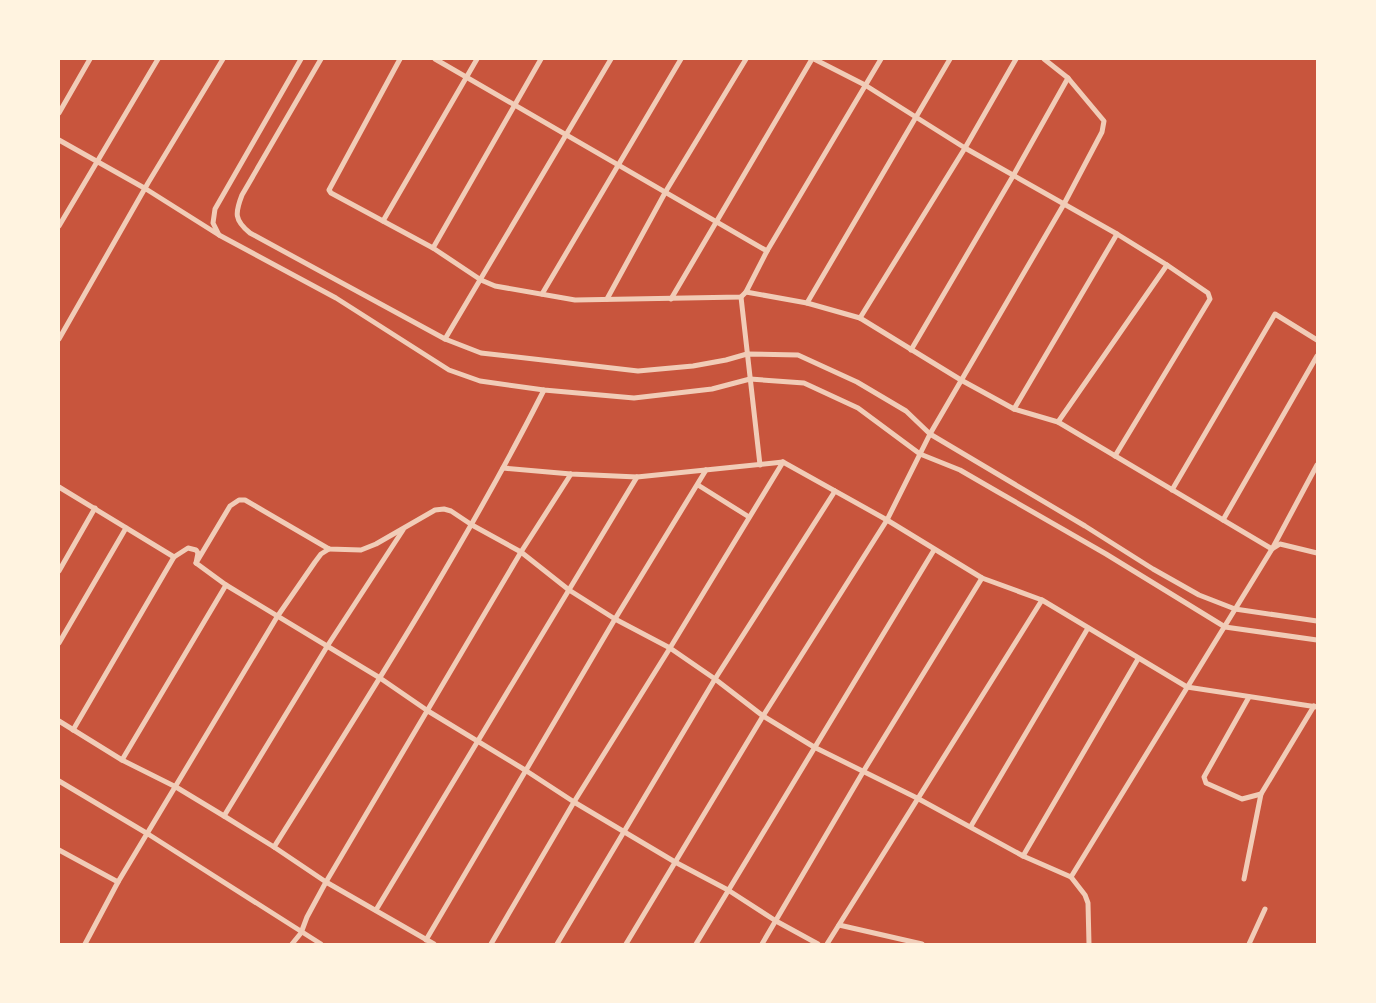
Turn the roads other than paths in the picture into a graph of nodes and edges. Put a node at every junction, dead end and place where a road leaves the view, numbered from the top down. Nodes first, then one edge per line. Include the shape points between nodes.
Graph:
1 (90, 59) edge
2 (158, 59) edge
3 (223, 59) edge
4 (301, 59) edge
5 (320, 59) edge
6 (400, 59) edge
7 (435, 59) edge
8 (477, 59) edge
9 (541, 59) edge
10 (611, 59) edge
11 (681, 59) edge
12 (746, 59) edge
13 (813, 59) edge
14 (881, 59) edge
15 (950, 59) edge
16 (1016, 59) edge
17 (1044, 59) edge
18 (466, 77) junction
19 (1068, 78) junction
20 (865, 85) junction
21 (513, 105) junction
22 (59, 113) edge
23 (917, 118) junction
24 (566, 136) junction
25 (59, 140) edge
26 (964, 148) junction
27 (97, 162) junction
28 (618, 165) junction
29 (1013, 176) junction
30 (146, 189) junction
31 (666, 191) junction
32 (1064, 204) junction
33 (383, 221) junction
34 (718, 222) junction
35 (59, 226) edge
36 (1117, 234) junction
37 (219, 235) junction
38 (432, 248) junction
39 (767, 251) junction
40 (1167, 265) junction
41 (481, 280) junction
42 (746, 292) junction
43 (542, 294) junction
44 (740, 297) junction
45 (607, 299) junction
46 (671, 299) junction
47 (807, 303) junction
48 (860, 318) junction
49 (59, 339) edge
50 (444, 339) junction
51 (1317, 340) edge
52 (911, 350) junction
53 (747, 354) junction
54 (1317, 356) edge
55 (750, 379) junction
56 (961, 380) junction
57 (544, 390) junction
58 (1014, 409) junction
59 (1058, 422) junction
60 (930, 434) junction
61 (920, 454) junction
62 (1115, 456) junction
63 (782, 462) junction
64 (760, 465) junction
65 (1317, 465) edge
66 (503, 468) junction
67 (706, 470) junction
68 (571, 474) junction
69 (637, 477) junction
70 (698, 485) junction
71 (59, 487) edge
72 (1172, 490) junction
73 (835, 491) junction
74 (94, 508) junction
75 (749, 517) junction
76 (887, 520) junction
77 (1223, 520) junction
78 (472, 525) junction
79 (126, 528) junction
80 (404, 529) junction
81 (328, 549) junction
82 (1272, 549) junction
83 (934, 550) junction
84 (521, 552) junction
85 (1317, 553) edge
86 (174, 557) junction
87 (196, 563) junction
88 (59, 571) edge
89 (982, 578) junction
90 (226, 586) junction
91 (569, 590) junction
92 (1042, 600) junction
93 (1235, 610) junction
94 (277, 617) junction
95 (615, 619) junction
96 (1317, 621) edge
97 (1226, 623) junction
98 (1088, 628) junction
99 (1317, 640) edge
100 (59, 643) edge
101 (328, 645) junction
102 (670, 648) junction
103 (1138, 659) junction
104 (380, 678) junction
105 (715, 679) junction
106 (1188, 687) junction
107 (1248, 697) junction
108 (1315, 706) edge
109 (428, 710) junction
110 (763, 716) junction
111 (59, 721) edge
112 (73, 730) junction
113 (478, 741) junction
114 (814, 747) junction
115 (122, 760) junction
116 (526, 770) junction
117 (863, 772) junction
118 (59, 781) edge
119 (176, 787) junction
120 (1261, 794) junction
121 (917, 798) junction
122 (574, 802) junction
123 (224, 816) junction
124 (971, 826) junction
125 (624, 832) junction
126 (148, 834) junction
127 (274, 847) junction
128 (59, 850) edge
129 (1023, 856) junction
130 (675, 862) junction
131 (1071, 877) junction
132 (1244, 879) dead end
133 (118, 882) junction
134 (326, 882) junction
135 (728, 890) junction
136 (1265, 909) dead end
137 (376, 910) junction
138 (776, 921) junction
139 (839, 925) junction
140 (301, 932) junction
141 (891, 938) junction
142 (426, 940) junction
143 (85, 944) edge
144 (292, 944) edge
145 (320, 944) edge
146 (434, 944) edge
147 (492, 944) edge
148 (557, 944) edge
149 (626, 944) edge
150 (696, 944) edge
151 (762, 944) edge
152 (818, 944) edge
153 (827, 944) edge
154 (884, 944) edge
155 (922, 944) edge
156 (1089, 944) edge
157 (1249, 944) edge

1 - 22 street
2 - 27 street
3 - 30 street
4 - 37 street via 215,209 213,224
5 - 50 street via 242,196 237,217 250,233
6 - 33 street via 329,190
7 - 18 street
8 - 18 street
9 - 21 street
10 - 24 street
11 - 28 street
12 - 31 street
13 - 20 street
13 - 34 street
14 - 20 street
15 - 23 street
16 - 26 street
17 - 19 street
18 - 21 street
18 - 33 street
19 - 29 street
19 - 32 street via 1104,121 1104,127
20 - 23 street
20 - 39 street
21 - 24 street
21 - 38 street
23 - 26 street
23 - 47 street
24 - 28 street
24 - 41 street
25 - 27 street
26 - 29 street
26 - 48 street
27 - 30 street
27 - 35 street
28 - 31 street
28 - 43 street
29 - 32 street
29 - 52 street
30 - 37 street
30 - 49 street
31 - 34 street
31 - 45 street
32 - 36 street
32 - 56 street
33 - 38 street
34 - 39 street
34 - 46 street
36 - 40 street
36 - 58 street
37 - 57 street via 336,298 449,370 480,380
38 - 41 street
39 - 42 street
40 - 59 street
40 - 62 street via 1207,292 1210,299
41 - 43 street
41 - 50 street
42 - 44 street
42 - 47 street
43 - 45 street via 575,300
44 - 46 street
44 - 53 street
45 - 46 street
47 - 48 street
48 - 52 street
50 - 53 street via 481,353 638,371 693,366
51 - 72 street via 1275,314
52 - 56 street
53 - 55 street
53 - 60 street via 798,355 906,411
54 - 77 street
55 - 57 street via 712,389 634,398
55 - 61 street via 804,383 858,408
55 - 64 street
56 - 58 street
56 - 60 street
57 - 66 street
58 - 59 street
59 - 62 street
60 - 61 street
60 - 93 street via 1153,569 1199,595
61 - 76 street
61 - 97 street via 960,470
62 - 72 street
63 - 64 street
63 - 73 street
63 - 75 street
64 - 67 street
65 - 82 street
66 - 68 street
66 - 78 street
67 - 69 street
67 - 70 street
68 - 69 street
68 - 84 street
69 - 91 street
70 - 75 street
70 - 95 street
71 - 74 street
72 - 77 street
73 - 76 street
73 - 105 street
74 - 79 street
74 - 88 street
75 - 102 street
76 - 83 street
76 - 110 street
77 - 82 street
78 - 80 street via 444,509 435,510
78 - 84 street
78 - 104 street
79 - 86 street
79 - 100 street
80 - 81 street via 361,550
80 - 101 street
81 - 87 street via 245,500 239,500 230,506
81 - 94 street via 315,562
82 - 85 street via 1280,544
82 - 93 street
83 - 89 street
83 - 114 street
84 - 91 street
84 - 109 street
86 - 87 street via 188,548 196,550
86 - 112 street
87 - 90 street
89 - 92 street
89 - 117 street
90 - 94 street
90 - 115 street
91 - 95 street
91 - 113 street
92 - 98 street
92 - 121 street
93 - 96 street
93 - 97 street
94 - 101 street
94 - 119 street
95 - 102 street
95 - 116 street
97 - 99 street
97 - 106 street
98 - 103 street
98 - 124 street
101 - 104 street
101 - 123 street
102 - 105 street
102 - 122 street
103 - 106 street
103 - 129 street
104 - 109 street
104 - 127 street
105 - 110 street
105 - 125 street
106 - 107 street
106 - 131 street
107 - 108 street
107 - 120 street via 1204,777 1206,783 1242,799
108 - 120 street
109 - 113 street
109 - 134 street
110 - 114 street
110 - 130 street
111 - 112 street
112 - 115 street
113 - 116 street
113 - 137 street
114 - 117 street
114 - 135 street
115 - 119 street
116 - 122 street
116 - 142 street
117 - 121 street
117 - 138 street
118 - 126 street
119 - 123 street
119 - 126 street
120 - 132 street
121 - 124 street
121 - 139 street
122 - 125 street
122 - 147 street
123 - 127 street
124 - 129 street
125 - 130 street
125 - 148 street
126 - 133 street
126 - 140 street
127 - 134 street
128 - 133 street
129 - 131 street
130 - 135 street
130 - 149 street
131 - 156 street via 1088,903
133 - 143 street
134 - 137 street
134 - 140 street
135 - 138 street
135 - 150 street
136 - 157 street
137 - 142 street
138 - 151 street
138 - 152 street
139 - 141 street
139 - 153 street
140 - 144 street
140 - 145 street
141 - 154 street
141 - 155 street
142 - 146 street

